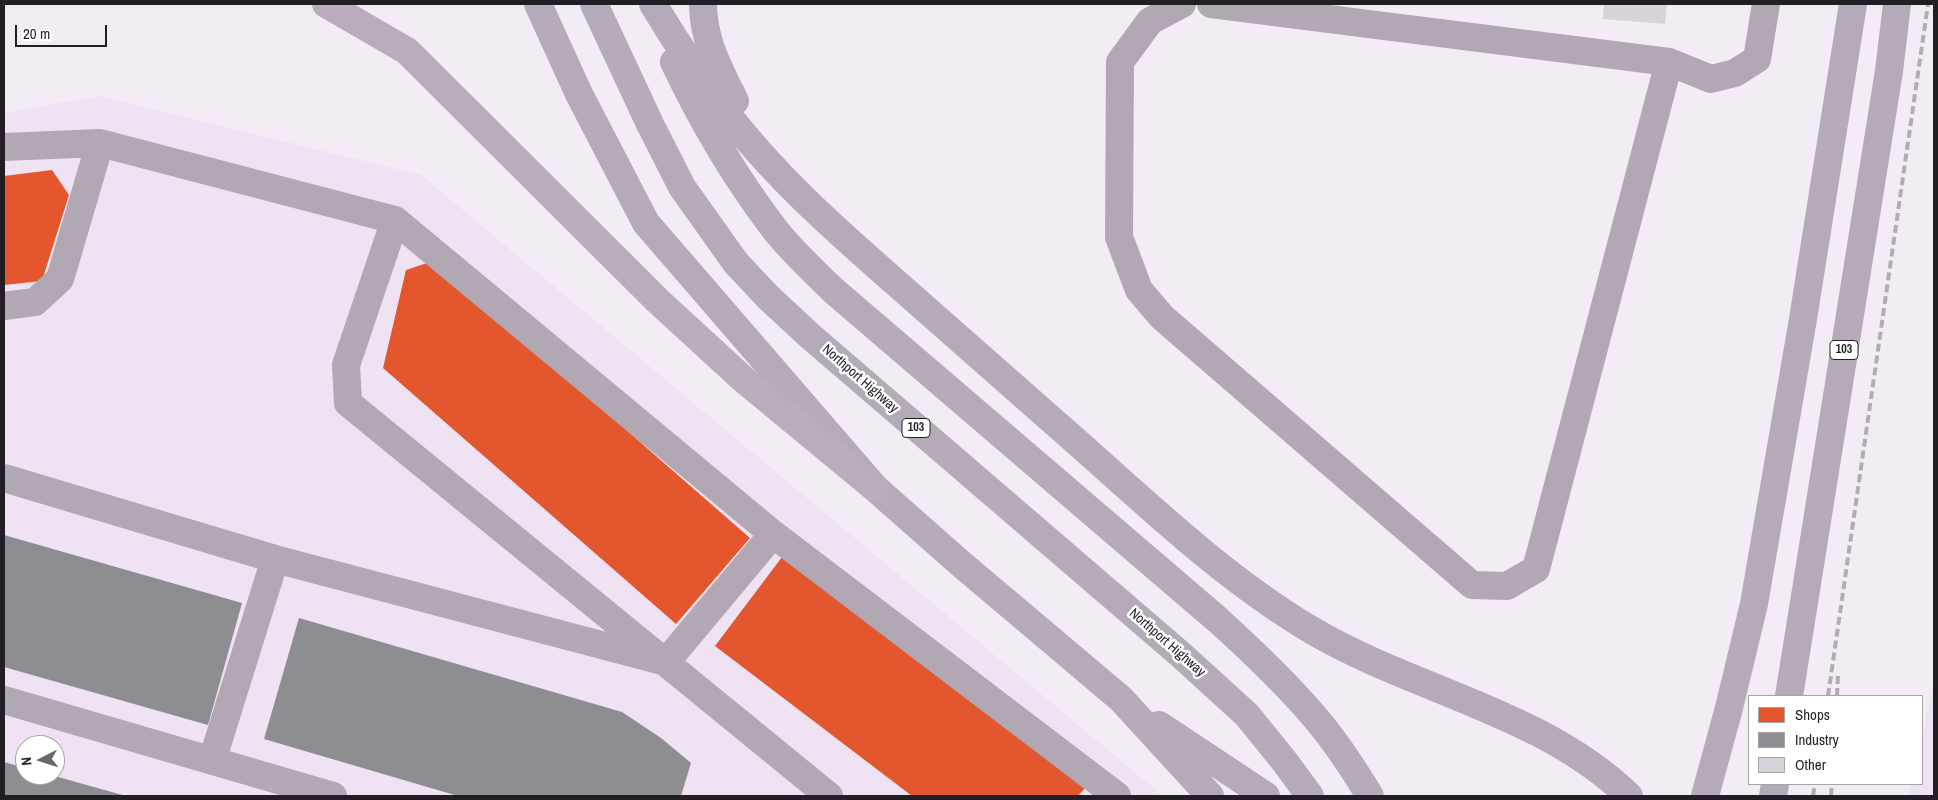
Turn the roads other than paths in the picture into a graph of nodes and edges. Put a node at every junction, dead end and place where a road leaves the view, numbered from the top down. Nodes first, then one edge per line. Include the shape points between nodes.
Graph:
1 (326, 4) edge
2 (538, 4) edge
3 (594, 4) edge
4 (648, 4) edge
5 (653, 4) edge
6 (703, 4) edge
7 (1182, 4) edge
8 (1211, 4) edge
9 (1766, 4) edge
10 (1853, 4) edge
11 (1897, 4) edge
12 (1669, 62) junction
13 (100, 143) junction
14 (4, 147) edge
15 (795, 191) junction
16 (394, 220) junction
17 (4, 306) edge
18 (4, 478) edge
19 (875, 488) junction
20 (773, 534) junction
21 (275, 559) junction
22 (666, 662) junction
23 (1789, 695) edge
24 (1121, 699) junction
25 (4, 700) edge
26 (212, 761) junction
27 (1111, 794) edge
28 (332, 796) edge
29 (829, 796) edge
30 (1210, 796) edge
31 (1266, 796) edge
32 (1310, 796) edge
33 (1370, 796) edge
34 (1629, 796) edge
35 (1705, 796) edge

1 - 19 highway via 408,51 658,301 743,379
2 - 19 main road via 579,94 646,223
3 - 32 main road, Northport Highway / 103 via 682,187 736,263 810,336 1247,715
4 - 33 main road via 688,92 719,148 776,231 805,264 1218,620 1313,714
5 - 15 main road via 732,120
6 - 15 main road via 707,38 715,62 762,145
7 - 12 street via 1150,21 1120,62 1119,237 1139,290 1162,317 1472,585 1507,586 1536,569
8 - 12 street
9 - 12 street via 1757,59 1735,73 1711,79
10 - 35 main road via 1754,604
11 - 23 main road, 103 via 1886,91
13 - 14 street
13 - 16 street
13 - 17 street via 60,279 34,302
15 - 34 main road via 1188,539 1275,606 1359,656 1525,726 1595,768
16 - 20 street
16 - 22 street via 346,365 348,403
18 - 21 street
19 - 24 main road
20 - 22 street
20 - 27 street
21 - 22 street
21 - 26 street
22 - 29 street
24 - 30 main road
24 - 31 main road
25 - 26 street
26 - 28 street

